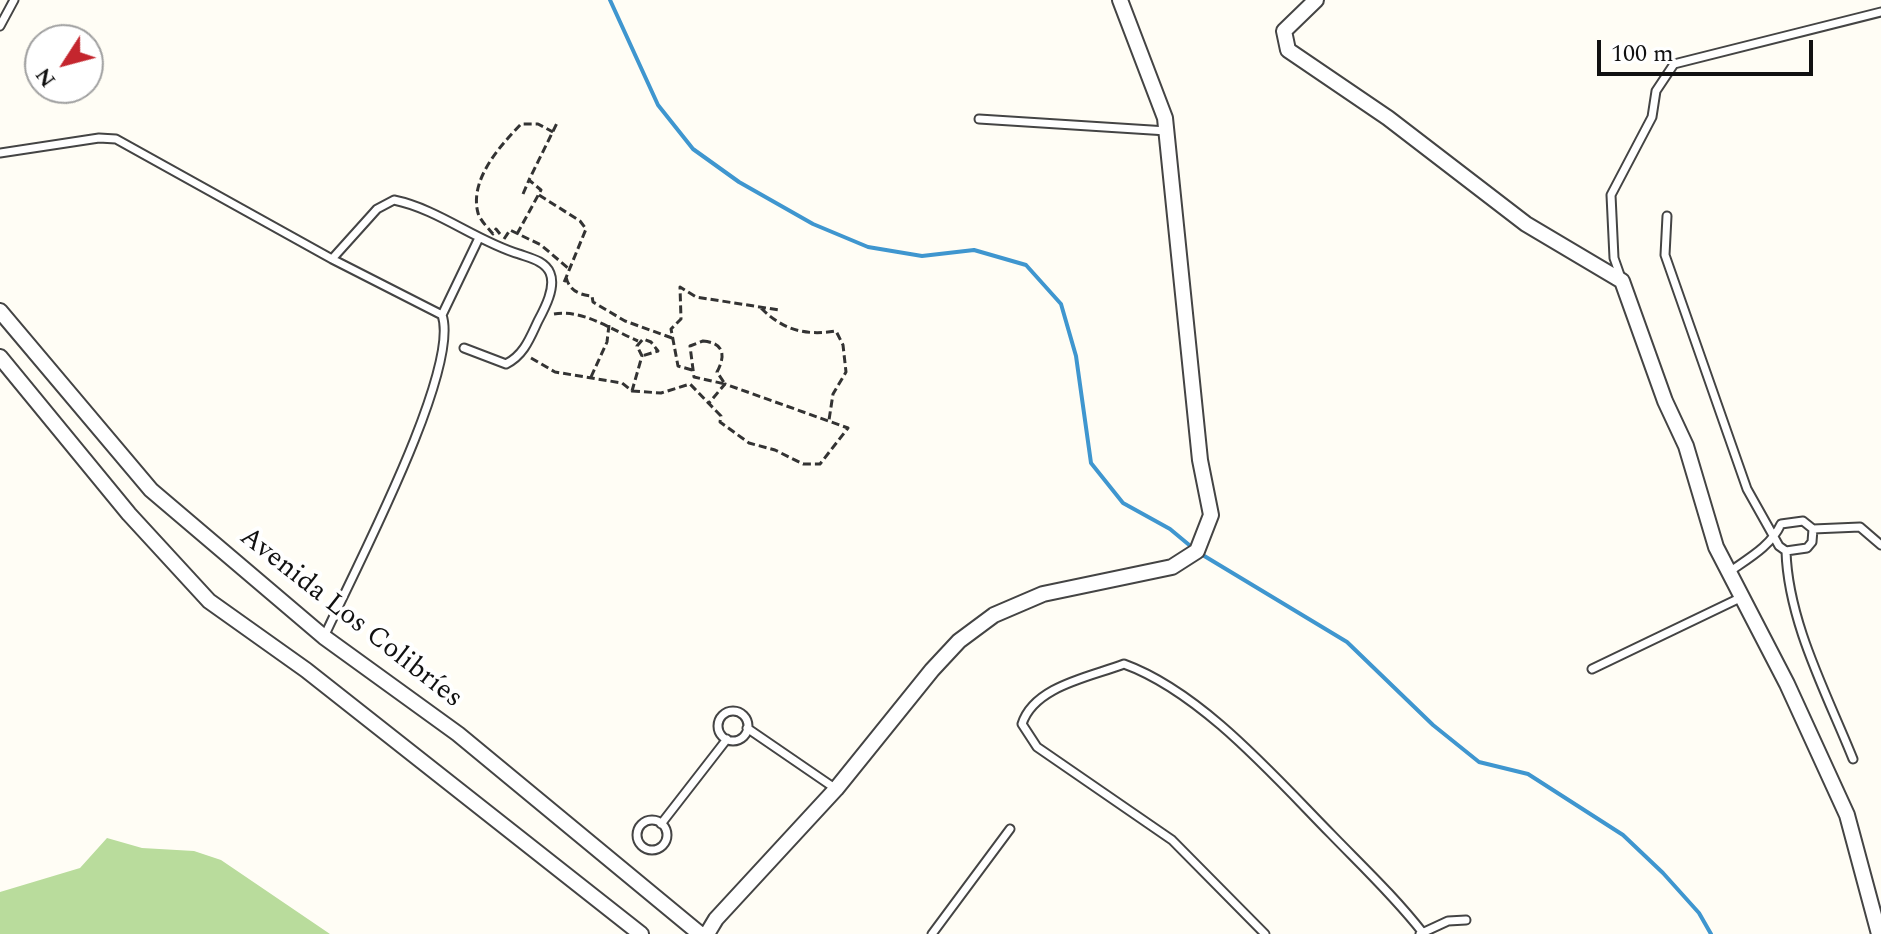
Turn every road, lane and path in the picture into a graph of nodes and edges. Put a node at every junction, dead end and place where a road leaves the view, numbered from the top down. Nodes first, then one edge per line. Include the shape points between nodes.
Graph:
1 (14, 0) edge
2 (1120, 0) edge
3 (1316, 0) edge
4 (1881, 12) edge
5 (0, 26) edge
6 (979, 119) dead end
7 (558, 121) dead end
8 (1167, 131) junction
9 (553, 132) junction
10 (0, 153) edge
11 (529, 180) junction
12 (523, 194) dead end
13 (539, 195) junction
14 (1667, 216) dead end
15 (517, 234) junction
16 (478, 240) junction
17 (332, 259) junction
18 (566, 276) dead end
19 (1622, 281) junction
20 (761, 308) junction
21 (779, 310) dead end
22 (0, 311) edge
23 (442, 315) junction
24 (552, 319) dead end
25 (609, 325) junction
26 (672, 338) junction
27 (638, 341) junction
28 (533, 347) dead end
29 (464, 348) dead end
30 (642, 356) junction
31 (0, 357) edge
32 (692, 370) junction
33 (591, 377) junction
34 (725, 384) junction
35 (632, 391) junction
36 (709, 403) junction
37 (829, 420) junction
38 (1813, 529) junction
39 (1776, 535) junction
40 (1881, 545) edge
41 (1786, 551) junction
42 (1729, 572) junction
43 (1742, 597) junction
44 (324, 637) junction
45 (1592, 669) dead end
46 (747, 728) junction
47 (727, 739) junction
48 (1853, 759) dead end
49 (836, 789) junction
50 (661, 824) junction
51 (1010, 829) dead end
52 (1466, 920) dead end
53 (1422, 933) edge
54 (641, 934) edge
55 (700, 934) edge
56 (707, 934) edge
57 (932, 934) edge
58 (1265, 934) edge
59 (1879, 934) edge

1 - 5 lane
2 - 8 street
3 - 19 street via 1284,31 1288,50 1388,118 1526,224
4 - 19 lane via 1674,64 1656,91 1652,117 1611,195 1614,258
6 - 8 lane
7 - 9 path
8 - 49 street via 1200,460 1211,515 1197,551 1172,567 1043,594 994,615 932,670
9 - 11 path
9 - 15 path via 538,124 521,124 495,152 477,187 478,214 493,234 496,229 504,239 510,230
10 - 17 lane via 116,139
11 - 12 path
11 - 13 path via 541,190
13 - 15 path
13 - 15 path via 586,229 576,256 568,268 541,245
14 - 39 lane via 1665,255 1747,489
16 - 17 lane via 394,200 377,209
16 - 23 lane
16 - 29 lane via 536,260 552,276 551,290 519,357 506,364
17 - 23 lane
18 - 26 path via 581,295 592,296 593,302 625,321
19 - 42 street
20 - 21 path
20 - 26 path via 696,297 680,287 681,319 671,329
20 - 37 path via 789,329 836,331 846,372 833,394
22 - 44 street, Avenida Los Colibríes via 151,490
23 - 44 lane via 444,330 428,412
24 - 25 path via 554,312 567,312
25 - 27 path
25 - 33 path
26 - 32 path via 678,366
27 - 30 path
27 - 30 path via 651,342 658,351
28 - 33 path via 531,358 555,372
30 - 35 path
31 - 54 street via 129,514 209,601 306,670
32 - 34 path via 694,377
32 - 34 path via 690,346 715,342 722,349 717,372
33 - 35 path via 622,383
34 - 36 path
34 - 37 path
35 - 36 path via 661,393 690,384
36 - 37 path via 734,434 803,464 820,464 848,428
38 - 39 lane via 1792,521 1781,524
38 - 40 lane via 1860,527
38 - 41 lane via 1807,548
39 - 41 lane
39 - 42 lane
41 - 48 lane via 1798,618
42 - 43 street
43 - 45 lane
43 - 59 street via 1847,815
44 - 55 street, Avenida Los Colibríes via 458,734
46 - 47 lane via 738,740
46 - 47 lane via 741,714 726,713 718,726
46 - 49 lane
47 - 50 lane
49 - 56 street
50 - 50 lane via 650,820 640,826 640,843 650,849 661,846 666,835
51 - 57 lane
52 - 53 lane via 1448,921
53 - 58 lane via 1273,775 1144,671 1124,664 1041,696 1027,709 1022,724 1037,747 1172,840

